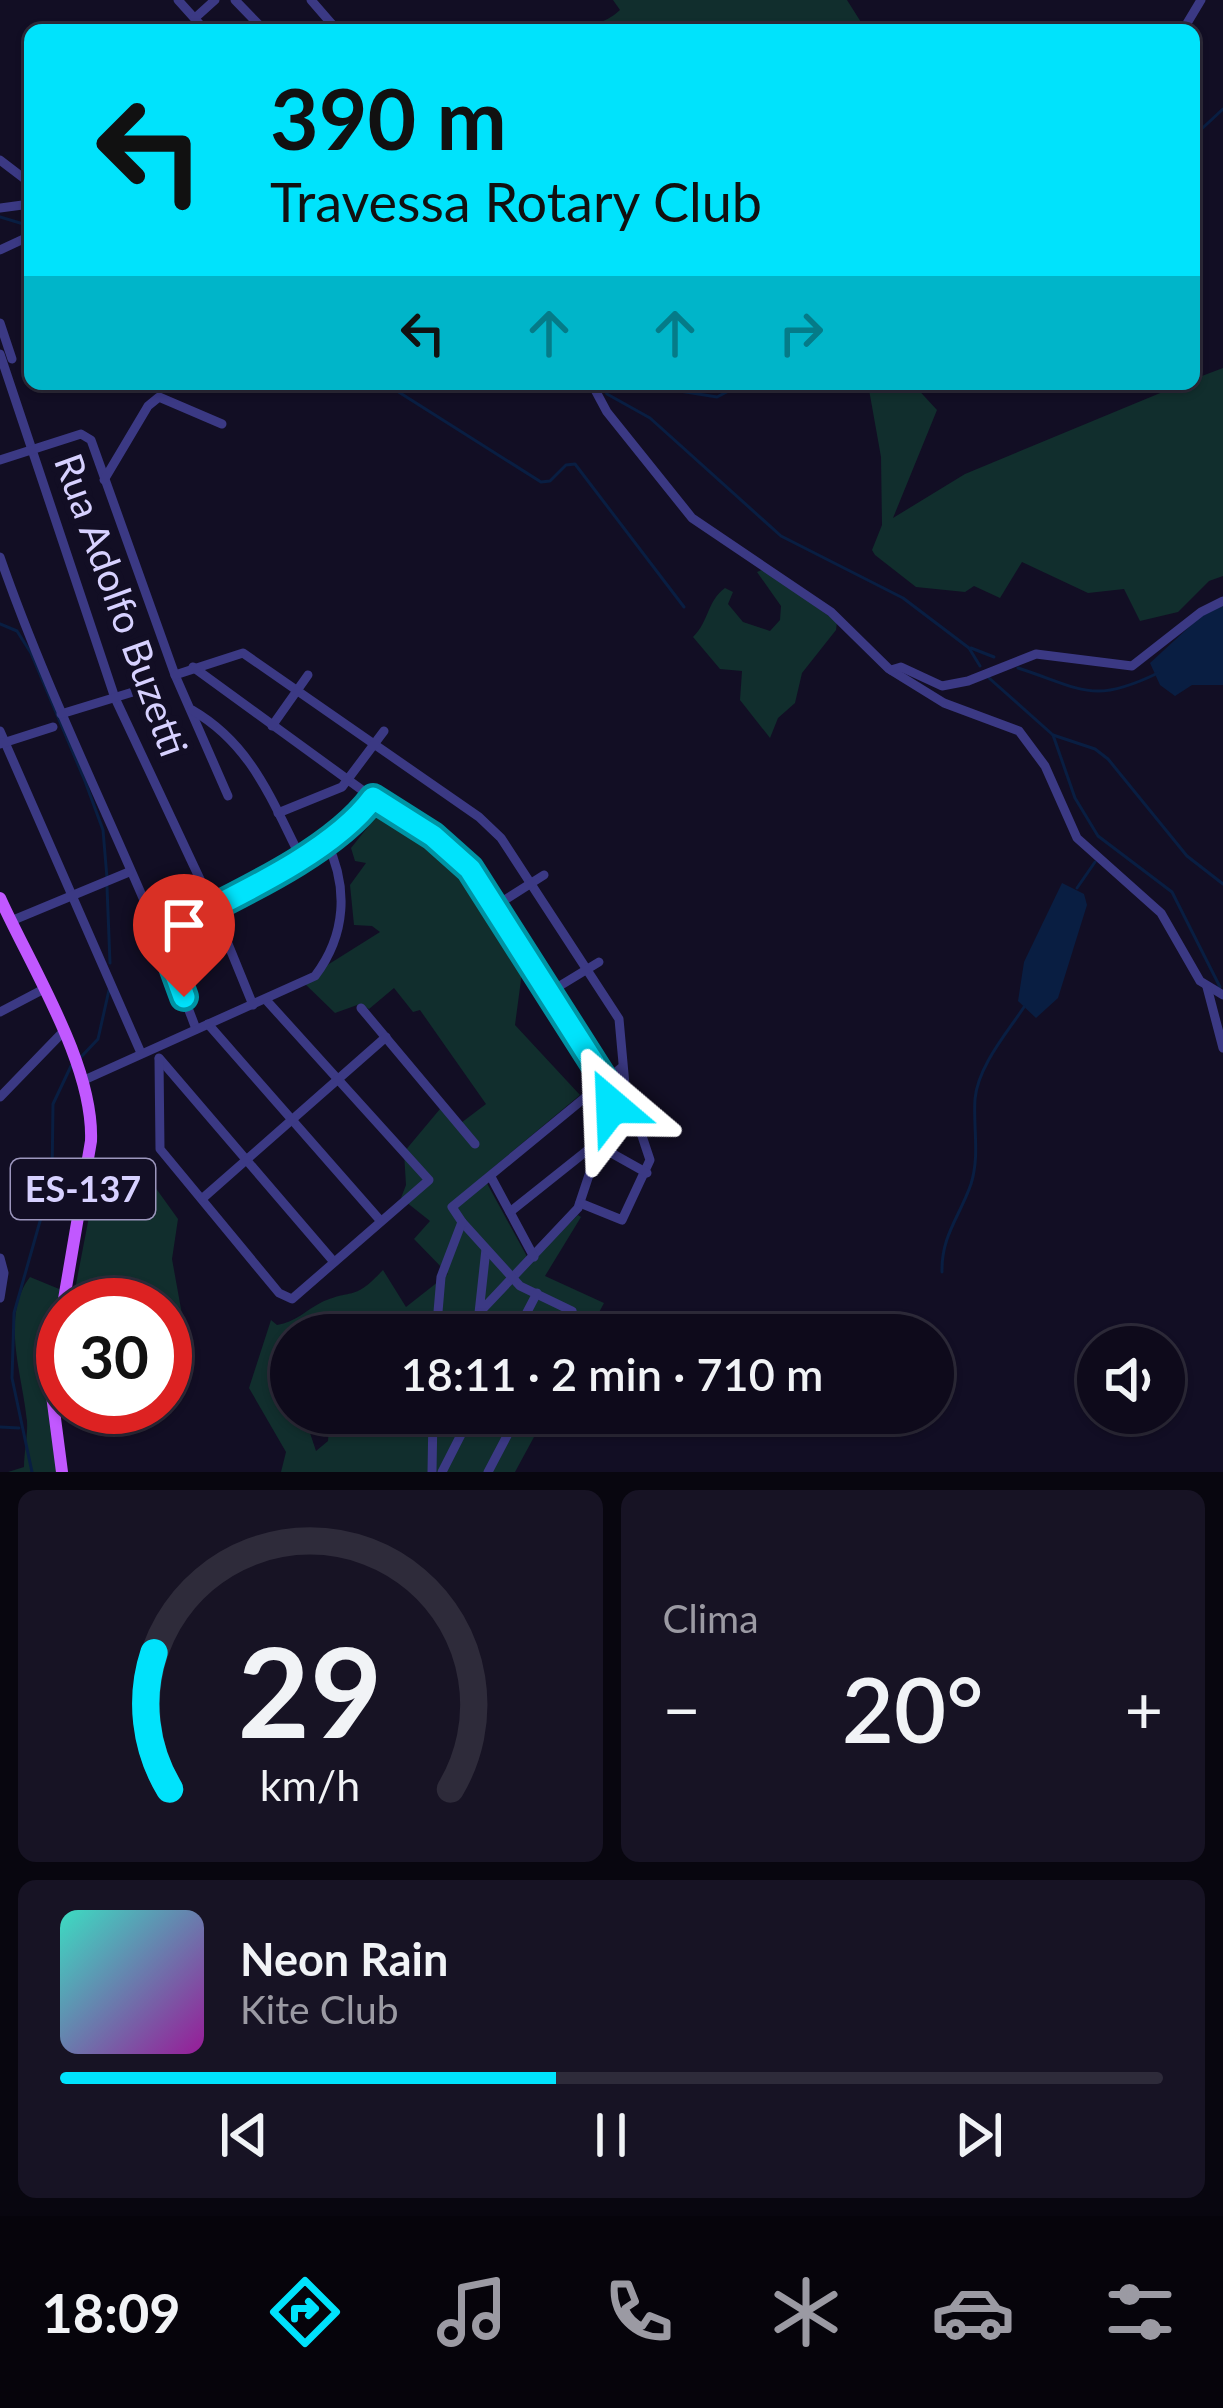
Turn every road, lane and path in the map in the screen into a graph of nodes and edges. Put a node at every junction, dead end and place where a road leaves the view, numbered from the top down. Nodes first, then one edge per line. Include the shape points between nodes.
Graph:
1 (178, 0) edge
2 (215, 0) edge
3 (236, 0) edge
4 (311, 0) edge
5 (195, 18) junction
6 (200, 24) edge
7 (258, 24) edge
8 (330, 24) edge
9 (0, 160) edge
10 (24, 178) edge
11 (0, 323) edge
12 (0, 354) edge
13 (12, 359) dead end
14 (595, 390) edge
15 (222, 424) dead end
16 (32, 448) junction
17 (0, 460) edge
18 (104, 480) junction
19 (0, 557) edge
20 (14, 598) junction
21 (1223, 601) edge
22 (0, 603) edge
23 (193, 668) junction
24 (891, 670) junction
25 (175, 675) junction
26 (308, 676) dead end
27 (146, 688) dead end
28 (297, 691) junction
29 (115, 698) junction
30 (192, 710) junction
31 (61, 713) junction
32 (272, 726) junction
33 (53, 727) dead end
34 (0, 731) edge
35 (384, 731) dead end
36 (2, 744) edge
37 (374, 745) junction
38 (349, 780) junction
39 (228, 796) dead end
40 (373, 798) junction
41 (278, 813) junction
42 (326, 841) junction
43 (300, 856) junction
44 (129, 872) junction
45 (544, 875) dead end
46 (530, 885) junction
47 (73, 894) junction
48 (0, 898) edge
49 (213, 907) junction
50 (492, 908) junction
51 (10, 921) junction
52 (161, 934) junction
53 (599, 962) dead end
54 (585, 971) junction
55 (1207, 987) junction
56 (42, 990) junction
57 (548, 993) junction
58 (1223, 995) edge
59 (267, 1000) junction
60 (253, 1005) junction
61 (361, 1007) dead end
62 (0, 1012) edge
63 (208, 1024) junction
64 (196, 1029) junction
65 (62, 1033) junction
66 (386, 1037) junction
67 (153, 1048) junction
68 (1223, 1048) edge
69 (141, 1053) junction
70 (159, 1059) junction
71 (621, 1068) junction
72 (79, 1073) junction
73 (340, 1081) junction
74 (605, 1081) junction
75 (625, 1085) junction
76 (612, 1093) junction
77 (0, 1097) edge
78 (291, 1123) junction
79 (475, 1144) dead end
80 (598, 1148) junction
81 (248, 1159) junction
82 (647, 1173) junction
83 (491, 1177) junction
84 (203, 1198) junction
85 (580, 1203) junction
86 (510, 1212) junction
87 (380, 1219) junction
88 (462, 1222) junction
89 (486, 1249) junction
90 (534, 1257) junction
91 (0, 1258) edge
92 (334, 1262) junction
93 (68, 1278) edge
94 (513, 1280) junction
95 (537, 1293) junction
96 (0, 1298) edge
97 (479, 1313) joint
98 (438, 1314) edge
99 (526, 1314) edge
100 (570, 1314) edge
101 (57, 1434) edge
102 (433, 1434) edge
103 (461, 1434) edge
104 (508, 1434) edge
105 (62, 1472) edge
106 (432, 1472) edge
107 (442, 1472) edge
108 (488, 1472) edge

1 - 5 street
2 - 5 street
3 - 7 street
4 - 8 street
5 - 6 street
9 - 10 street
11 - 13 street
12 - 16 street, Rua Adolfo Buzetti
14 - 24 street via 680,507 831,611
15 - 18 street via 159,397
16 - 17 street
16 - 18 street via 81,434 91,440
16 - 29 street, Rua Adolfo Buzetti
18 - 25 street
19 - 20 street
20 - 22 street
20 - 31 street
21 - 24 street via 1132,666 1036,655 942,686 902,667
23 - 25 street
23 - 28 street via 243,653
23 - 32 street
24 - 55 street via 944,703 1019,731 1046,766 1077,838 1161,914
25 - 30 street
26 - 28 street
27 - 29 street
28 - 32 street
28 - 37 street
29 - 31 street
29 - 49 street, Rua Adolfo Buzetti
30 - 39 street
30 - 41 street via 250,759
31 - 44 street
32 - 38 street
33 - 36 street
34 - 36 street
35 - 37 street
36 - 47 street
37 - 38 street
37 - 46 street via 490,826
38 - 40 street
38 - 41 street
40 - 42 street
40 - 50 street via 450,850
41 - 43 street
42 - 43 street
42 - 59 street via 340,872 338,941 309,980
43 - 49 street
44 - 47 street
44 - 52 street
45 - 46 street
46 - 50 street
46 - 54 street
47 - 51 street
47 - 69 street
48 - 51 main road, ES-137
49 - 52 street
49 - 60 street, Rua Adolfo Buzetti
50 - 57 street
51 - 56 main road, ES-137
52 - 64 street
53 - 54 street
54 - 57 street
54 - 71 street via 619,1019
55 - 58 street
55 - 68 street
56 - 62 street
56 - 65 main road, ES-137
57 - 74 street
59 - 60 street
59 - 73 street
60 - 63 street
61 - 66 street
63 - 64 street
63 - 78 street
64 - 67 street
65 - 72 main road, ES-137
65 - 77 street
66 - 73 street
66 - 79 street
67 - 69 street
67 - 70 street
69 - 72 street
70 - 81 street
70 - 84 street via 158,1143
71 - 74 street
71 - 75 street
72 - 93 main road, ES-137 via 91,1141
73 - 78 street
73 - 87 street via 429,1180
74 - 76 street
74 - 83 street
75 - 76 street
75 - 82 street
76 - 80 street
78 - 81 street
78 - 87 street
80 - 82 street
80 - 85 street
80 - 86 street
81 - 84 street
81 - 92 street
82 - 85 street via 622,1220
83 - 86 street
83 - 88 street via 452,1208
84 - 92 street via 279,1293 292,1299
85 - 90 street
86 - 90 street
87 - 92 street
88 - 89 street
88 - 98 street via 441,1276
89 - 94 street
89 - 97 street
90 - 94 street
91 - 96 street
94 - 95 street
94 - 97 street
95 - 99 street
95 - 100 street
101 - 105 main road, ES-137
102 - 106 street
103 - 107 street
104 - 108 street

